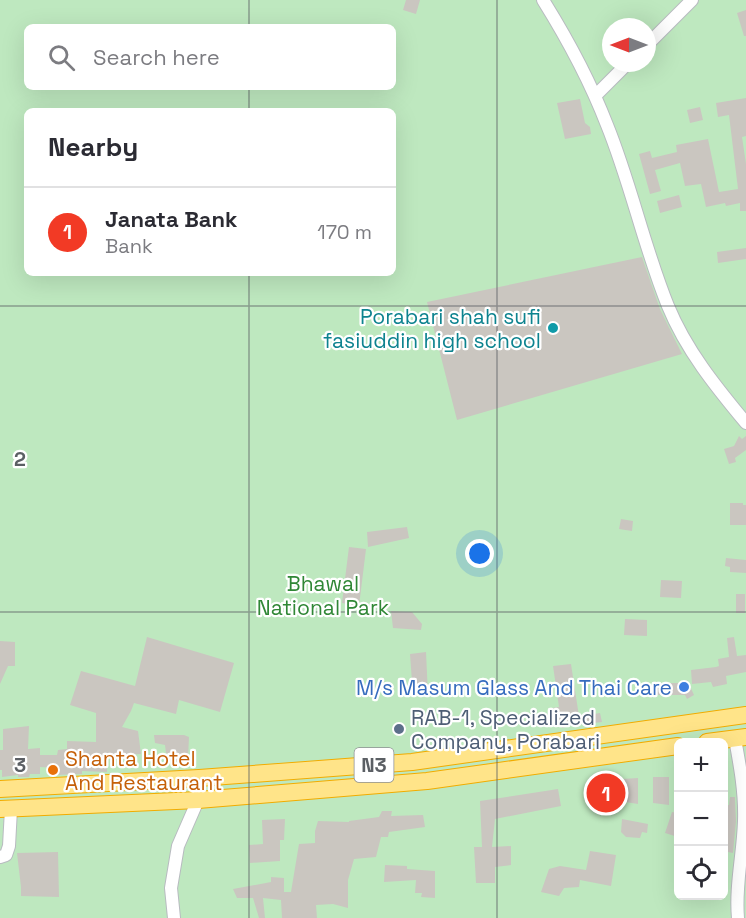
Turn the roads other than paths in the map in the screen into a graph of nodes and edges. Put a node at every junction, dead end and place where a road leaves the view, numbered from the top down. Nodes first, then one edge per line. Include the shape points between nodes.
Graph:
1 (543, 0) edge
2 (692, 0) edge
3 (656, 36) edge
4 (619, 72) edge
5 (595, 96) junction
6 (746, 423) edge
7 (746, 715) edge
8 (741, 738) edge
9 (674, 747) edge
10 (199, 778) junction
11 (0, 789) edge
12 (198, 800) junction
13 (6, 809) edge
14 (0, 857) edge
15 (174, 918) edge
16 (738, 918) edge

1 - 5 street
2 - 3 street
4 - 5 street
5 - 6 street via 668,307 691,352
7 - 10 highway, N3 via 412,762
8 - 16 street via 744,821
9 - 12 highway, N3 via 427,781
10 - 11 highway, N3
10 - 12 street
12 - 13 highway, N3
12 - 15 street via 178,846 171,888
13 - 14 street via 9,846 6,855

